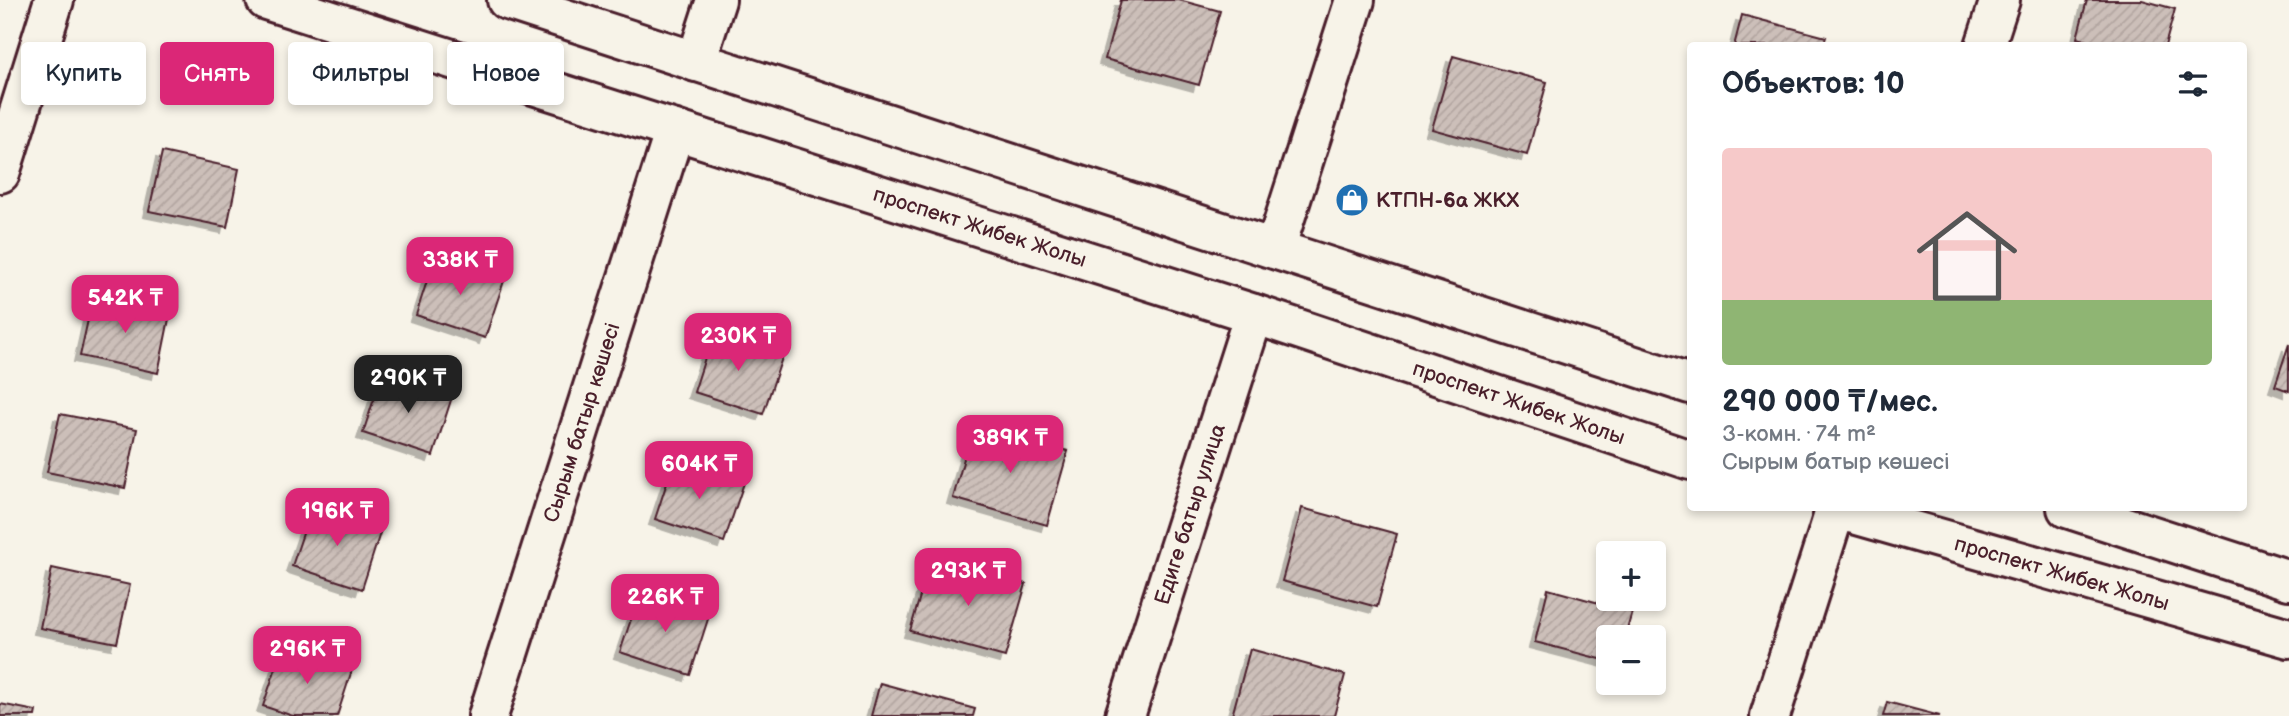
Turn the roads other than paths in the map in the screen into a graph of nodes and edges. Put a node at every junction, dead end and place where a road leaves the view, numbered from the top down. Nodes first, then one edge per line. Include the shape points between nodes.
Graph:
1 (54, 0) edge
2 (266, 0) edge
3 (507, 0) edge
4 (716, 0) edge
5 (1355, 0) edge
6 (2000, 0) edge
7 (1986, 42) edge
8 (696, 62) junction
9 (675, 130) junction
10 (0, 173) edge
11 (1275, 249) junction
12 (1254, 314) junction
13 (1687, 383) edge
14 (1687, 459) edge
15 (1834, 511) edge
16 (1845, 511) edge
17 (2076, 511) edge
18 (2289, 580) edge
19 (2289, 638) edge
20 (488, 716) edge
21 (1125, 716) edge
22 (1770, 716) edge

1 - 10 street
2 - 9 street, проспект Жибек Жолы
3 - 8 street
4 - 8 street
5 - 11 street
6 - 7 street
8 - 11 street
9 - 12 street, проспект Жибек Жолы
9 - 20 street, Сырым батыр көшесі
11 - 13 street
12 - 14 street, проспект Жибек Жолы
12 - 21 street, Едиге батыр улица
15 - 22 street
16 - 19 street, проспект Жибек Жолы
17 - 18 street

